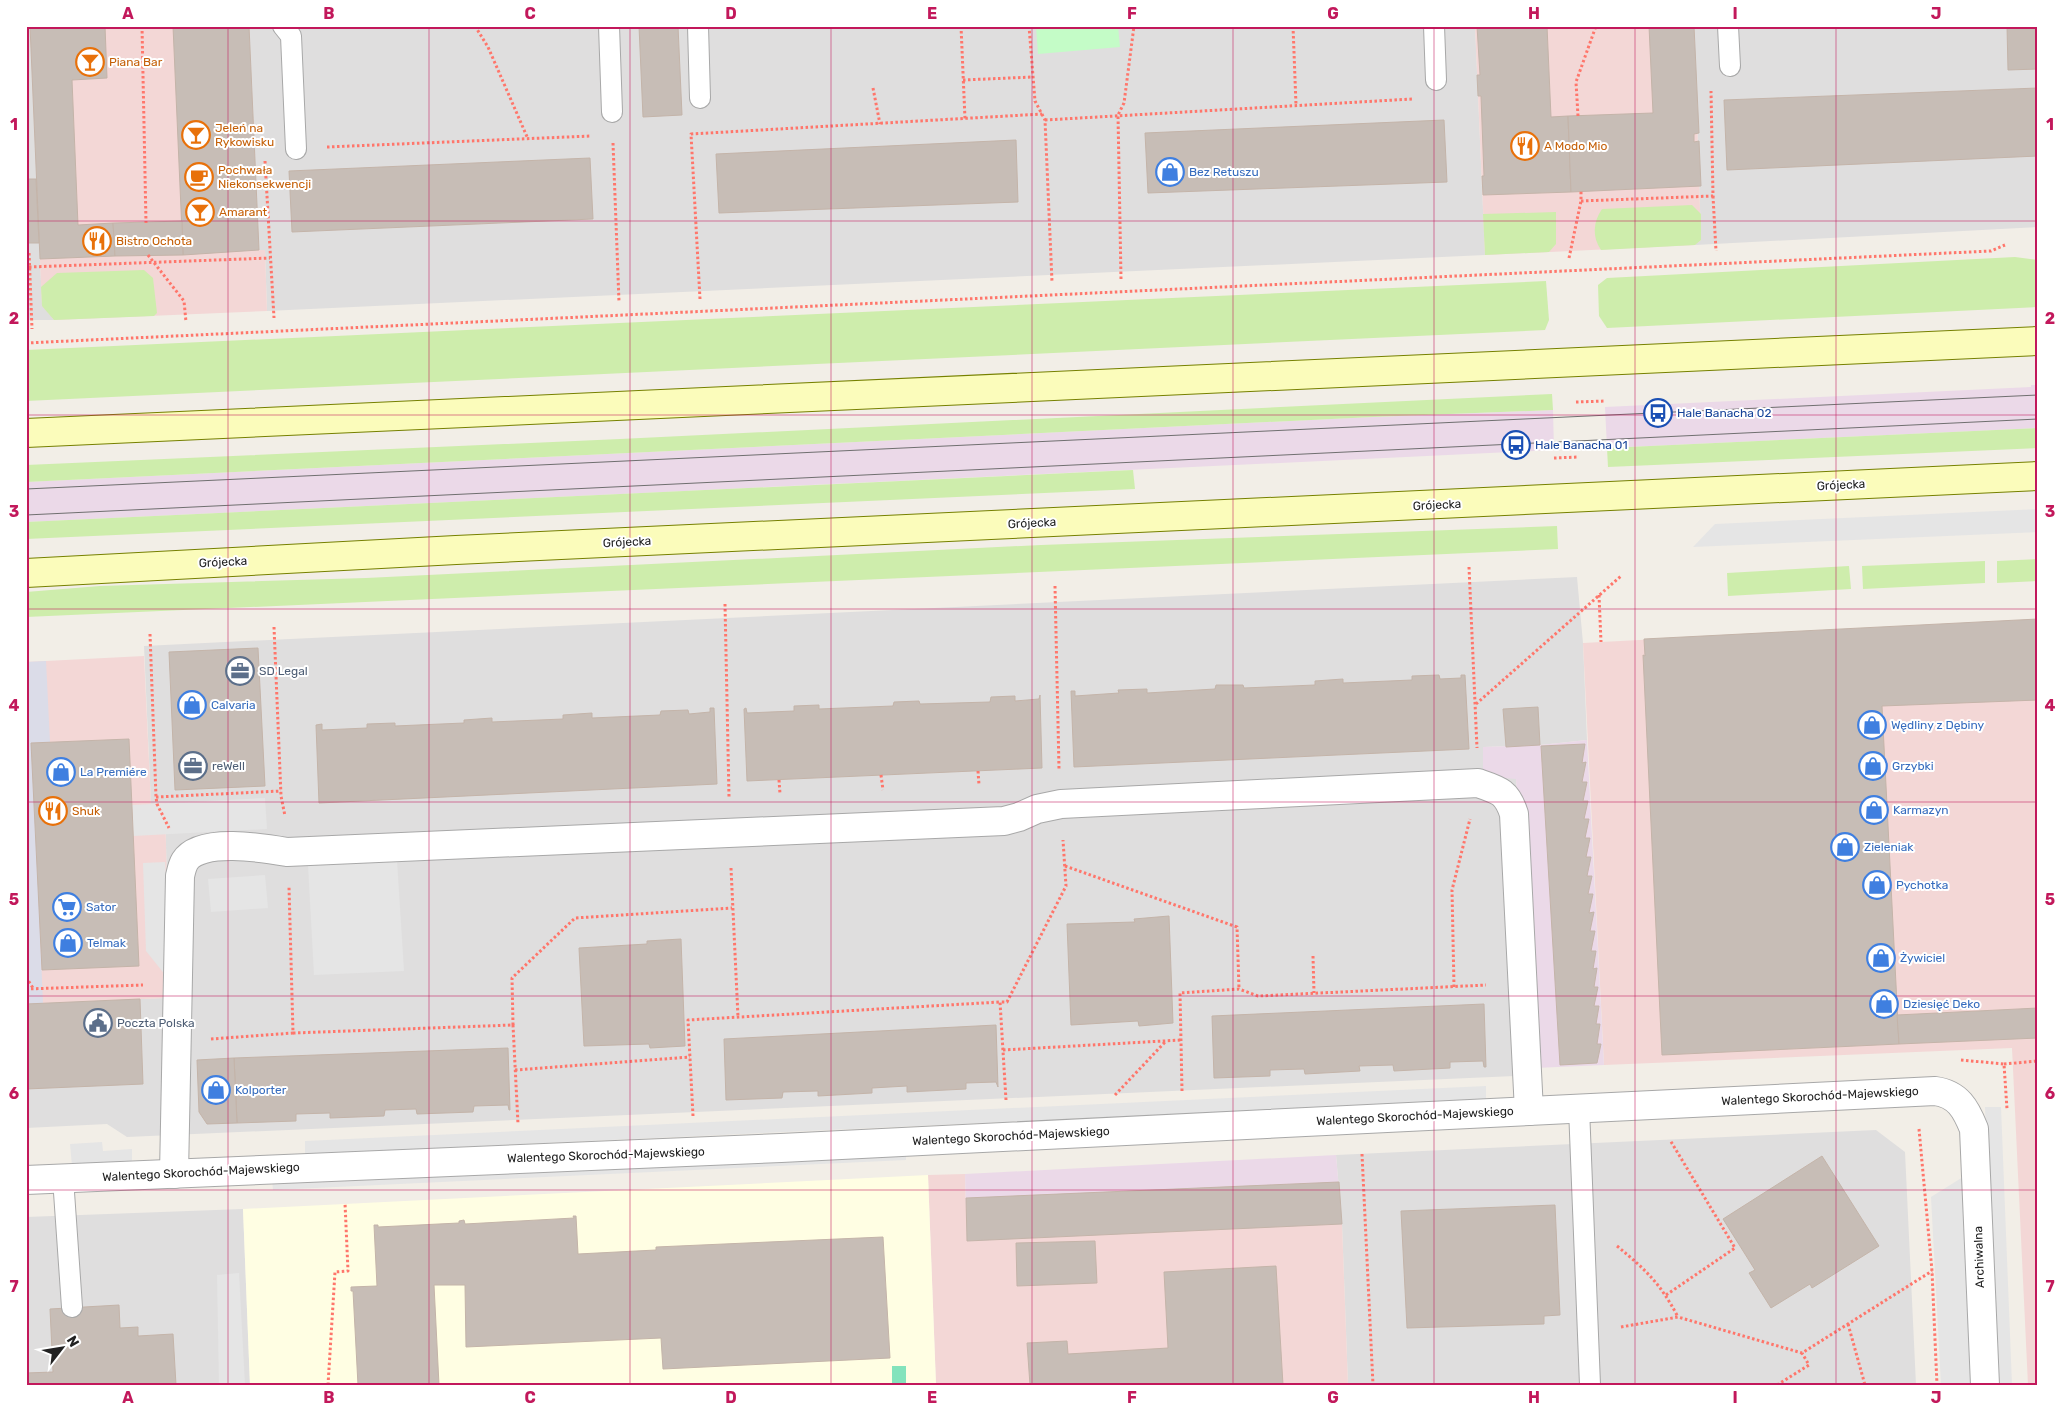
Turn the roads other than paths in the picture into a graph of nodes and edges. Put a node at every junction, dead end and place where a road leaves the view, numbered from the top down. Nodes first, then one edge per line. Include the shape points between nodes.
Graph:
1 (282, 26) edge
2 (609, 26) edge
3 (698, 26) edge
4 (1434, 26) edge
5 (1728, 26) edge
6 (1730, 66) road end
7 (1436, 80) road end
8 (700, 98) dead end
9 (612, 112) road end
10 (296, 148) road end
11 (2038, 342) edge
12 (26, 434) edge
13 (2038, 476) edge
14 (26, 573) edge
15 (1579, 1108) junction
16 (1529, 1111) junction
17 (1974, 1130) joint
18 (174, 1174) junction
19 (63, 1178) junction
20 (26, 1180) edge
21 (72, 1307) dead end
22 (1590, 1385) edge
23 (1985, 1385) edge

1 - 10 lane via 291,36
2 - 9 lane
3 - 8 lane
4 - 7 lane
5 - 6 lane
11 - 12 main road
13 - 14 main road, Grójecka
15 - 16 street, Walentego Skorochód-Majewskiego
15 - 17 street, Walentego Skorochód-Majewskiego via 1935,1091 1957,1098 1967,1110
15 - 22 lane
16 - 18 street, Walentego Skorochód-Majewskiego
16 - 18 street via 1514,814 1504,793 1478,783 1061,804 1004,821 287,852 253,846 198,850 185,860 180,876
17 - 23 street, Archiwalna
18 - 19 street, Walentego Skorochód-Majewskiego
19 - 20 street, Walentego Skorochód-Majewskiego
19 - 21 lane

